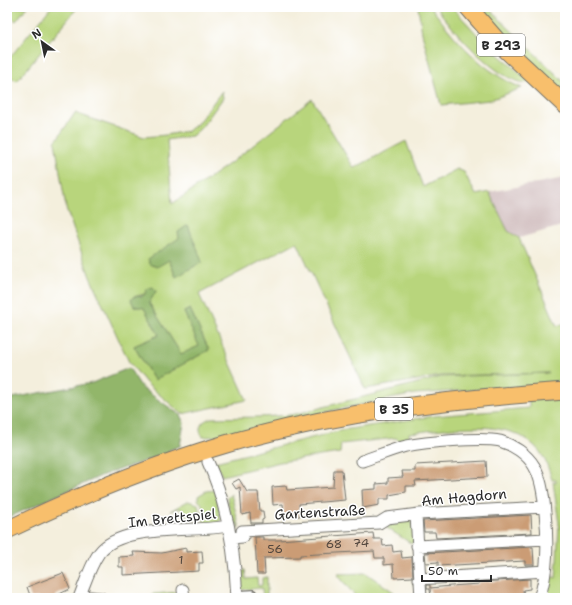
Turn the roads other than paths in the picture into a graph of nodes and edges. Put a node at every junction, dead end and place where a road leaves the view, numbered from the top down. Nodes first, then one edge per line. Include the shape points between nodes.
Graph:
1 (468, 7) edge
2 (565, 105) edge
3 (565, 391) edge
4 (362, 461) dead end
5 (208, 462) dead end
6 (544, 507) junction
7 (416, 515) junction
8 (228, 526) junction
9 (7, 530) edge
10 (230, 538) junction
11 (546, 538) junction
12 (417, 546) junction
13 (545, 572) junction
14 (419, 579) junction
15 (237, 596) edge
16 (80, 597) edge
17 (101, 598) edge
18 (253, 598) edge
19 (420, 598) edge
20 (539, 598) edge

1 - 2 main road, B 293 via 500,44
3 - 9 main road, B 35 via 391,409 335,418 225,444 94,491
4 - 6 street via 418,444 500,441 518,450 534,466 540,481
5 - 8 street via 220,488
6 - 7 street, Am Hagdorn
6 - 11 street
7 - 10 street, Gartenstraße via 387,518 379,523 242,531 242,537
7 - 12 street, Am Hagdorn
8 - 10 street
8 - 16 street, Im Brettspiel via 138,534 119,539 100,552
10 - 15 street
11 - 12 street
11 - 13 street
12 - 14 street, Am Hagdorn
13 - 14 street
13 - 20 street
14 - 19 street, Am Hagdorn
15 - 18 lane via 253,593
16 - 17 street, Im Brettspiel

